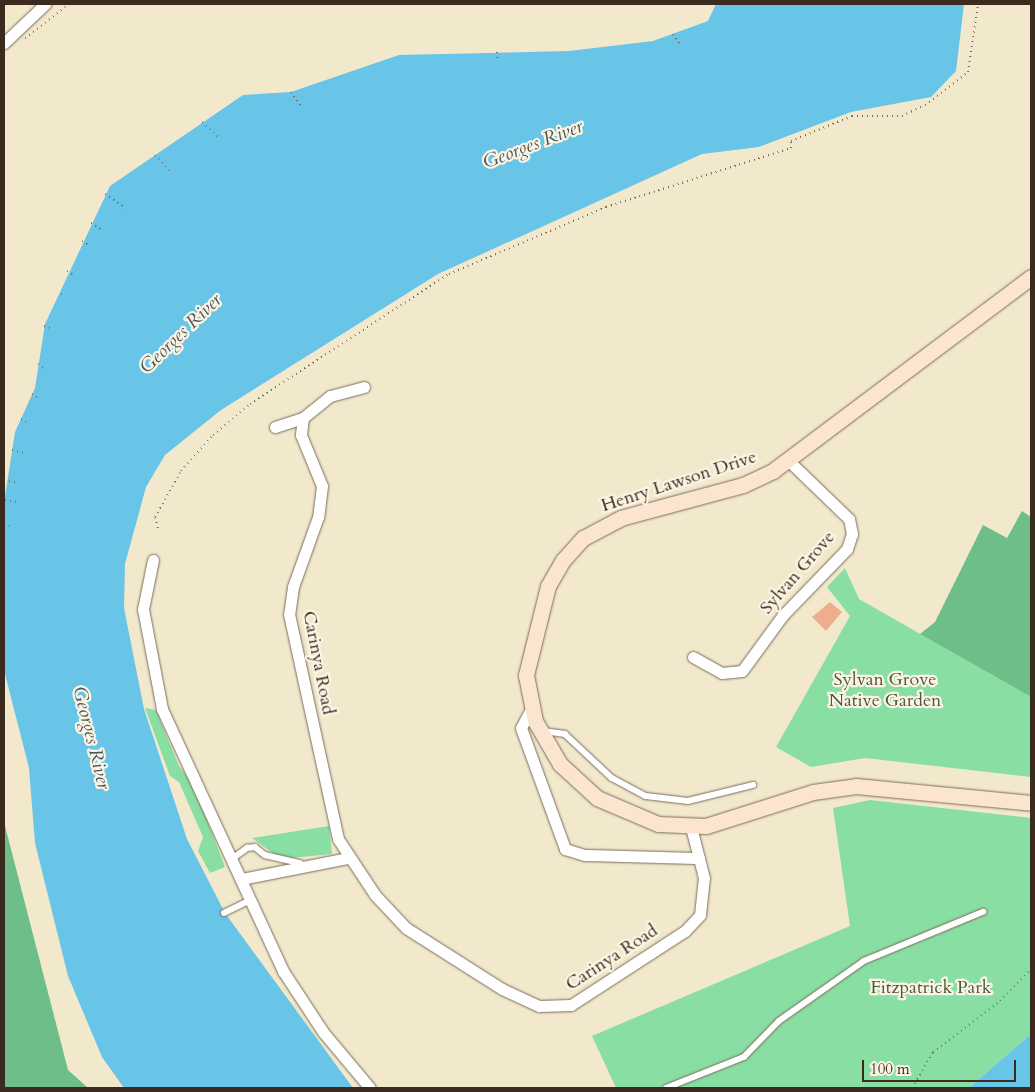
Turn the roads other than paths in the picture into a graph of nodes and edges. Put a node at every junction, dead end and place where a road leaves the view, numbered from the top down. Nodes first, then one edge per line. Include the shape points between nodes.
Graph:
1 (45, 4) edge
2 (4, 43) edge
3 (1031, 277) edge
4 (364, 387) dead end
5 (303, 418) junction
6 (275, 427) dead end
7 (789, 461) junction
8 (153, 560) dead end
9 (692, 657) dead end
10 (531, 709) junction
11 (539, 731) junction
12 (753, 785) dead end
13 (1031, 803) edge
14 (691, 827) junction
15 (234, 858) junction
16 (348, 858) junction
17 (699, 858) junction
18 (310, 864) junction
19 (241, 879) junction
20 (249, 901) junction
21 (983, 912) dead end
22 (224, 913) dead end
23 (370, 1088) edge
24 (666, 1088) edge

1 - 2 street
3 - 7 main road, Henry Lawson Drive
4 - 5 street via 330,396
5 - 6 street
5 - 16 street, Carinya Road via 301,435 322,486 318,517 293,587 289,614 338,839
7 - 9 street, Sylvan Grove via 848,519 850,542 783,615 742,671 722,673
7 - 10 main road, Henry Lawson Drive via 743,485 610,523 576,544 552,577 534,629 526,675
8 - 15 street via 143,609 162,709
10 - 11 main road, Henry Lawson Drive
10 - 17 street, Henry Lawson Drive via 521,728 565,849 585,855
11 - 12 lane via 565,734 612,778 646,796 696,800
11 - 14 main road, Henry Lawson Drive via 560,764 598,798 642,820
13 - 14 main road, Henry Lawson Drive via 856,786 813,792 735,819
14 - 17 street, Carinya Road
15 - 18 lane via 247,848 255,848 265,855
15 - 19 street
16 - 17 street, Carinya Road via 388,911 410,931 516,997 555,1008 584,999 691,926 703,906
16 - 18 street
18 - 19 street
19 - 20 street
20 - 22 lane
20 - 23 street via 303,1005
21 - 24 lane via 864,961 779,1021 744,1057

